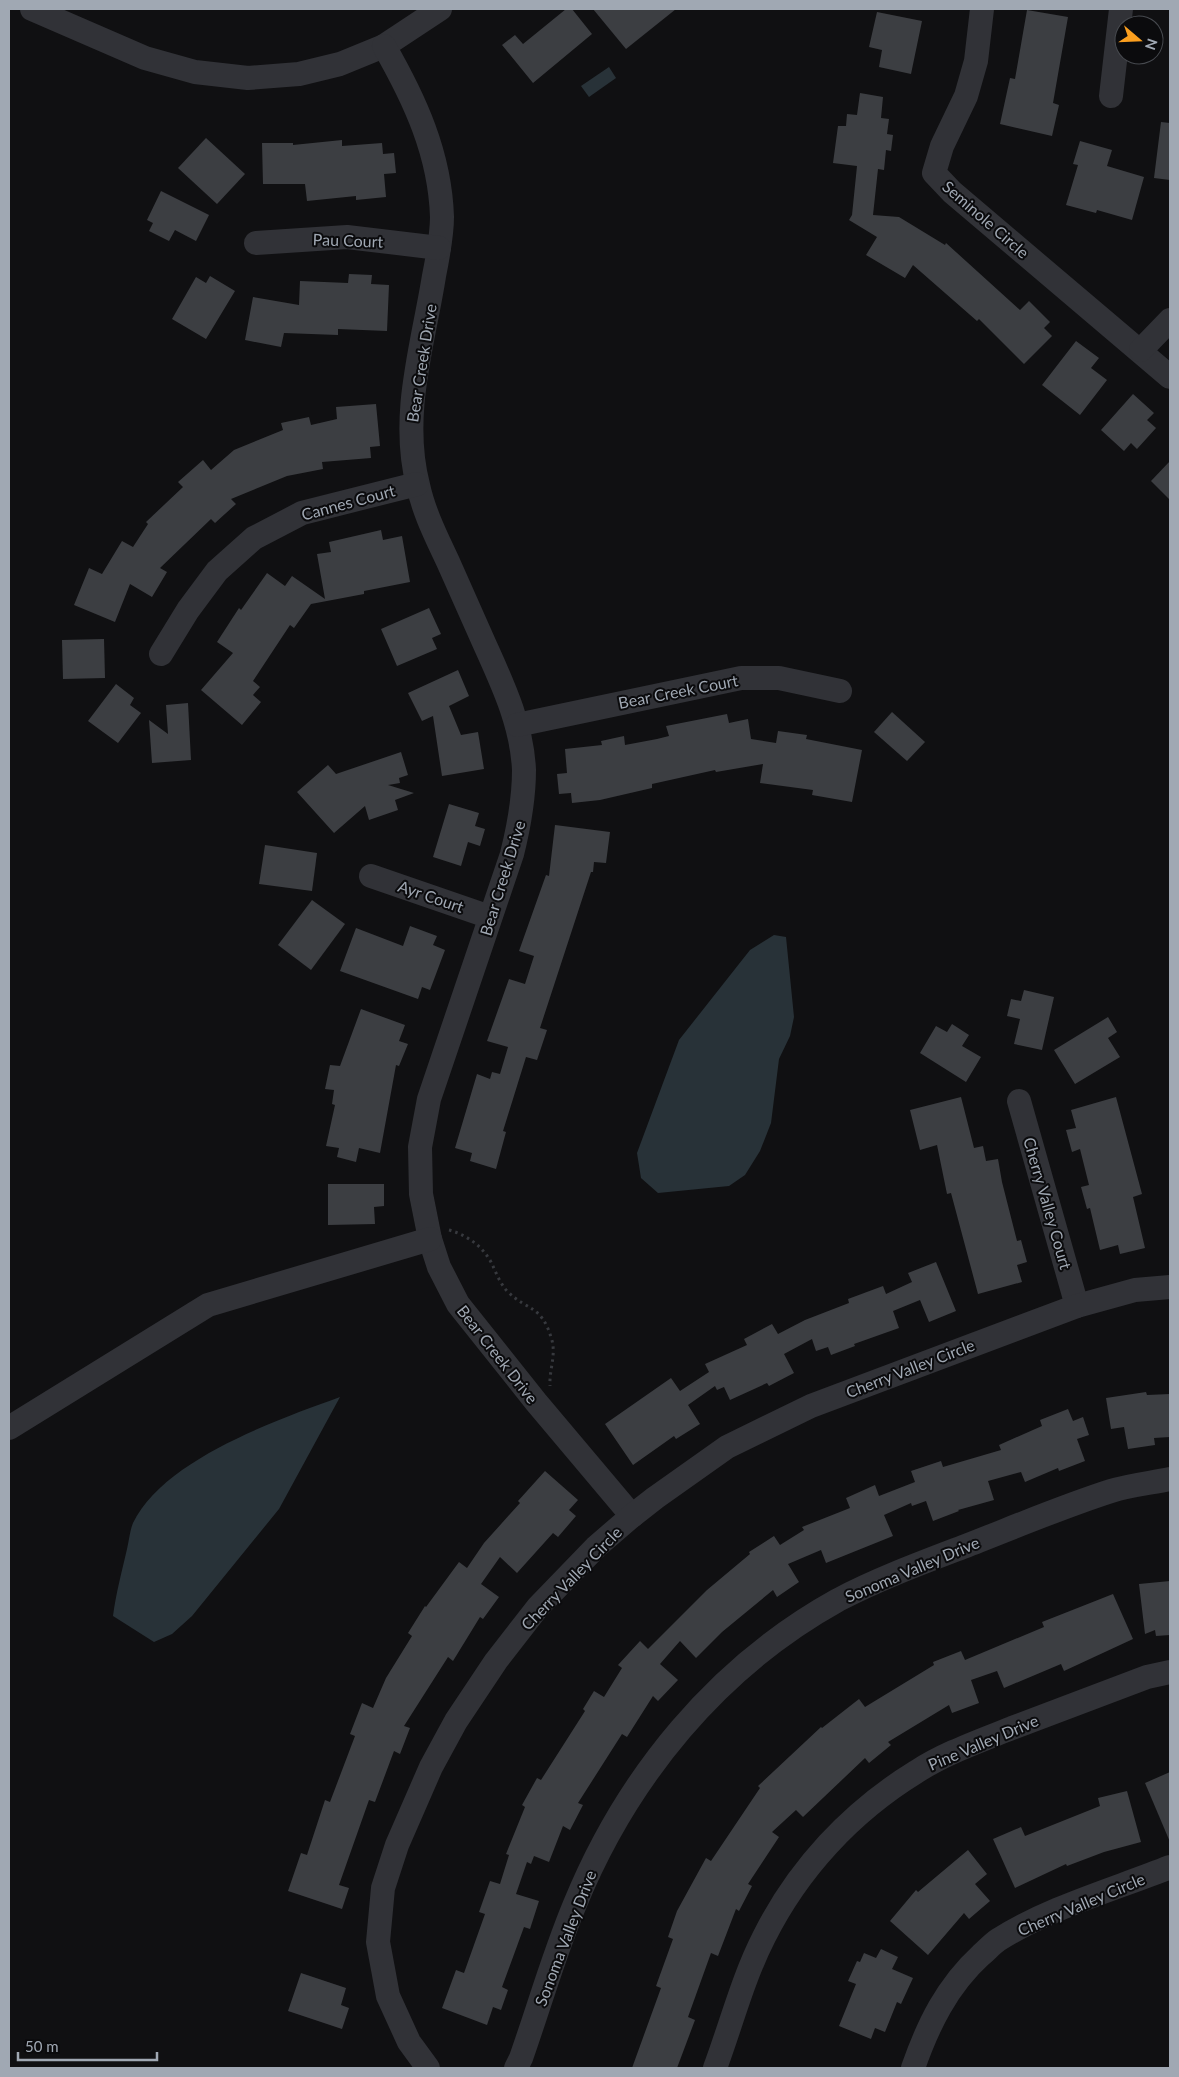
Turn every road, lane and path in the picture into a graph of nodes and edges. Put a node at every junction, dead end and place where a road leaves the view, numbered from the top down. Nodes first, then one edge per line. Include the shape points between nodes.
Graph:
1 (32, 9) edge
2 (440, 9) edge
3 (982, 9) edge
4 (1121, 9) edge
5 (384, 46) junction
6 (1111, 96) dead end
7 (256, 243) dead end
8 (439, 248) junction
9 (1170, 320) edge
10 (1141, 350) junction
11 (1170, 377) edge
12 (417, 484) junction
13 (161, 654) dead end
14 (840, 691) dead end
15 (517, 725) junction
16 (371, 876) dead end
17 (490, 917) junction
18 (1019, 1101) dead end
19 (438, 1234) junction
20 (1170, 1287) edge
21 (1077, 1306) junction
22 (550, 1390) dead end
23 (9, 1428) edge
24 (1170, 1479) edge
25 (632, 1516) junction
26 (1170, 1672) edge
27 (1170, 1868) edge
28 (428, 2068) edge
29 (516, 2068) edge
30 (715, 2068) edge
31 (913, 2068) edge

1 - 5 street via 145,58 195,72 248,78 299,74 340,64
2 - 5 street
3 - 10 street, Seminole Circle via 976,61 966,96 942,146 934,173 952,192
4 - 6 street
5 - 8 street, Bear Creek Drive via 413,99 430,142 439,182 442,218
7 - 8 street, Pau Court via 347,237
8 - 12 street, Bear Creek Drive via 410,428
9 - 10 street
10 - 11 street, Seminole Circle
12 - 13 street, Cannes Court via 302,513 254,538 217,571
12 - 15 street, Bear Creek Drive via 428,516 504,686
14 - 15 street, Bear Creek Court via 779,678 741,678
15 - 17 street, Bear Creek Drive via 524,769 522,812 512,854
16 - 17 street, Ayr Court
17 - 19 street, Bear Creek Drive via 429,1099 420,1146 421,1194
18 - 21 street, Cherry Valley Court
19 - 22 path via 462,1234 477,1244 507,1291 536,1310 545,1322 554,1351 549,1374
19 - 23 street via 208,1306
19 - 25 street, Bear Creek Drive via 439,1267 458,1304
20 - 21 street, Cherry Valley Circle via 1135,1290
21 - 25 street, Cherry Valley Circle via 811,1406 727,1447
24 - 29 street, Sonoma Valley Drive via 1113,1490 894,1573 839,1600 787,1632 724,1683 679,1730 643,1776 608,1834 574,1904
25 - 28 street, Cherry Valley Circle via 596,1547 538,1607 496,1661 456,1721 431,1767 397,1844 383,1888 378,1942 388,1996 409,2042
26 - 30 street, Pine Valley Drive via 1147,1677 971,1744 917,1771 865,1807 795,1885 764,1937
27 - 31 street, Cherry Valley Circle via 1042,1917 997,1941 964,1971 938,2008

